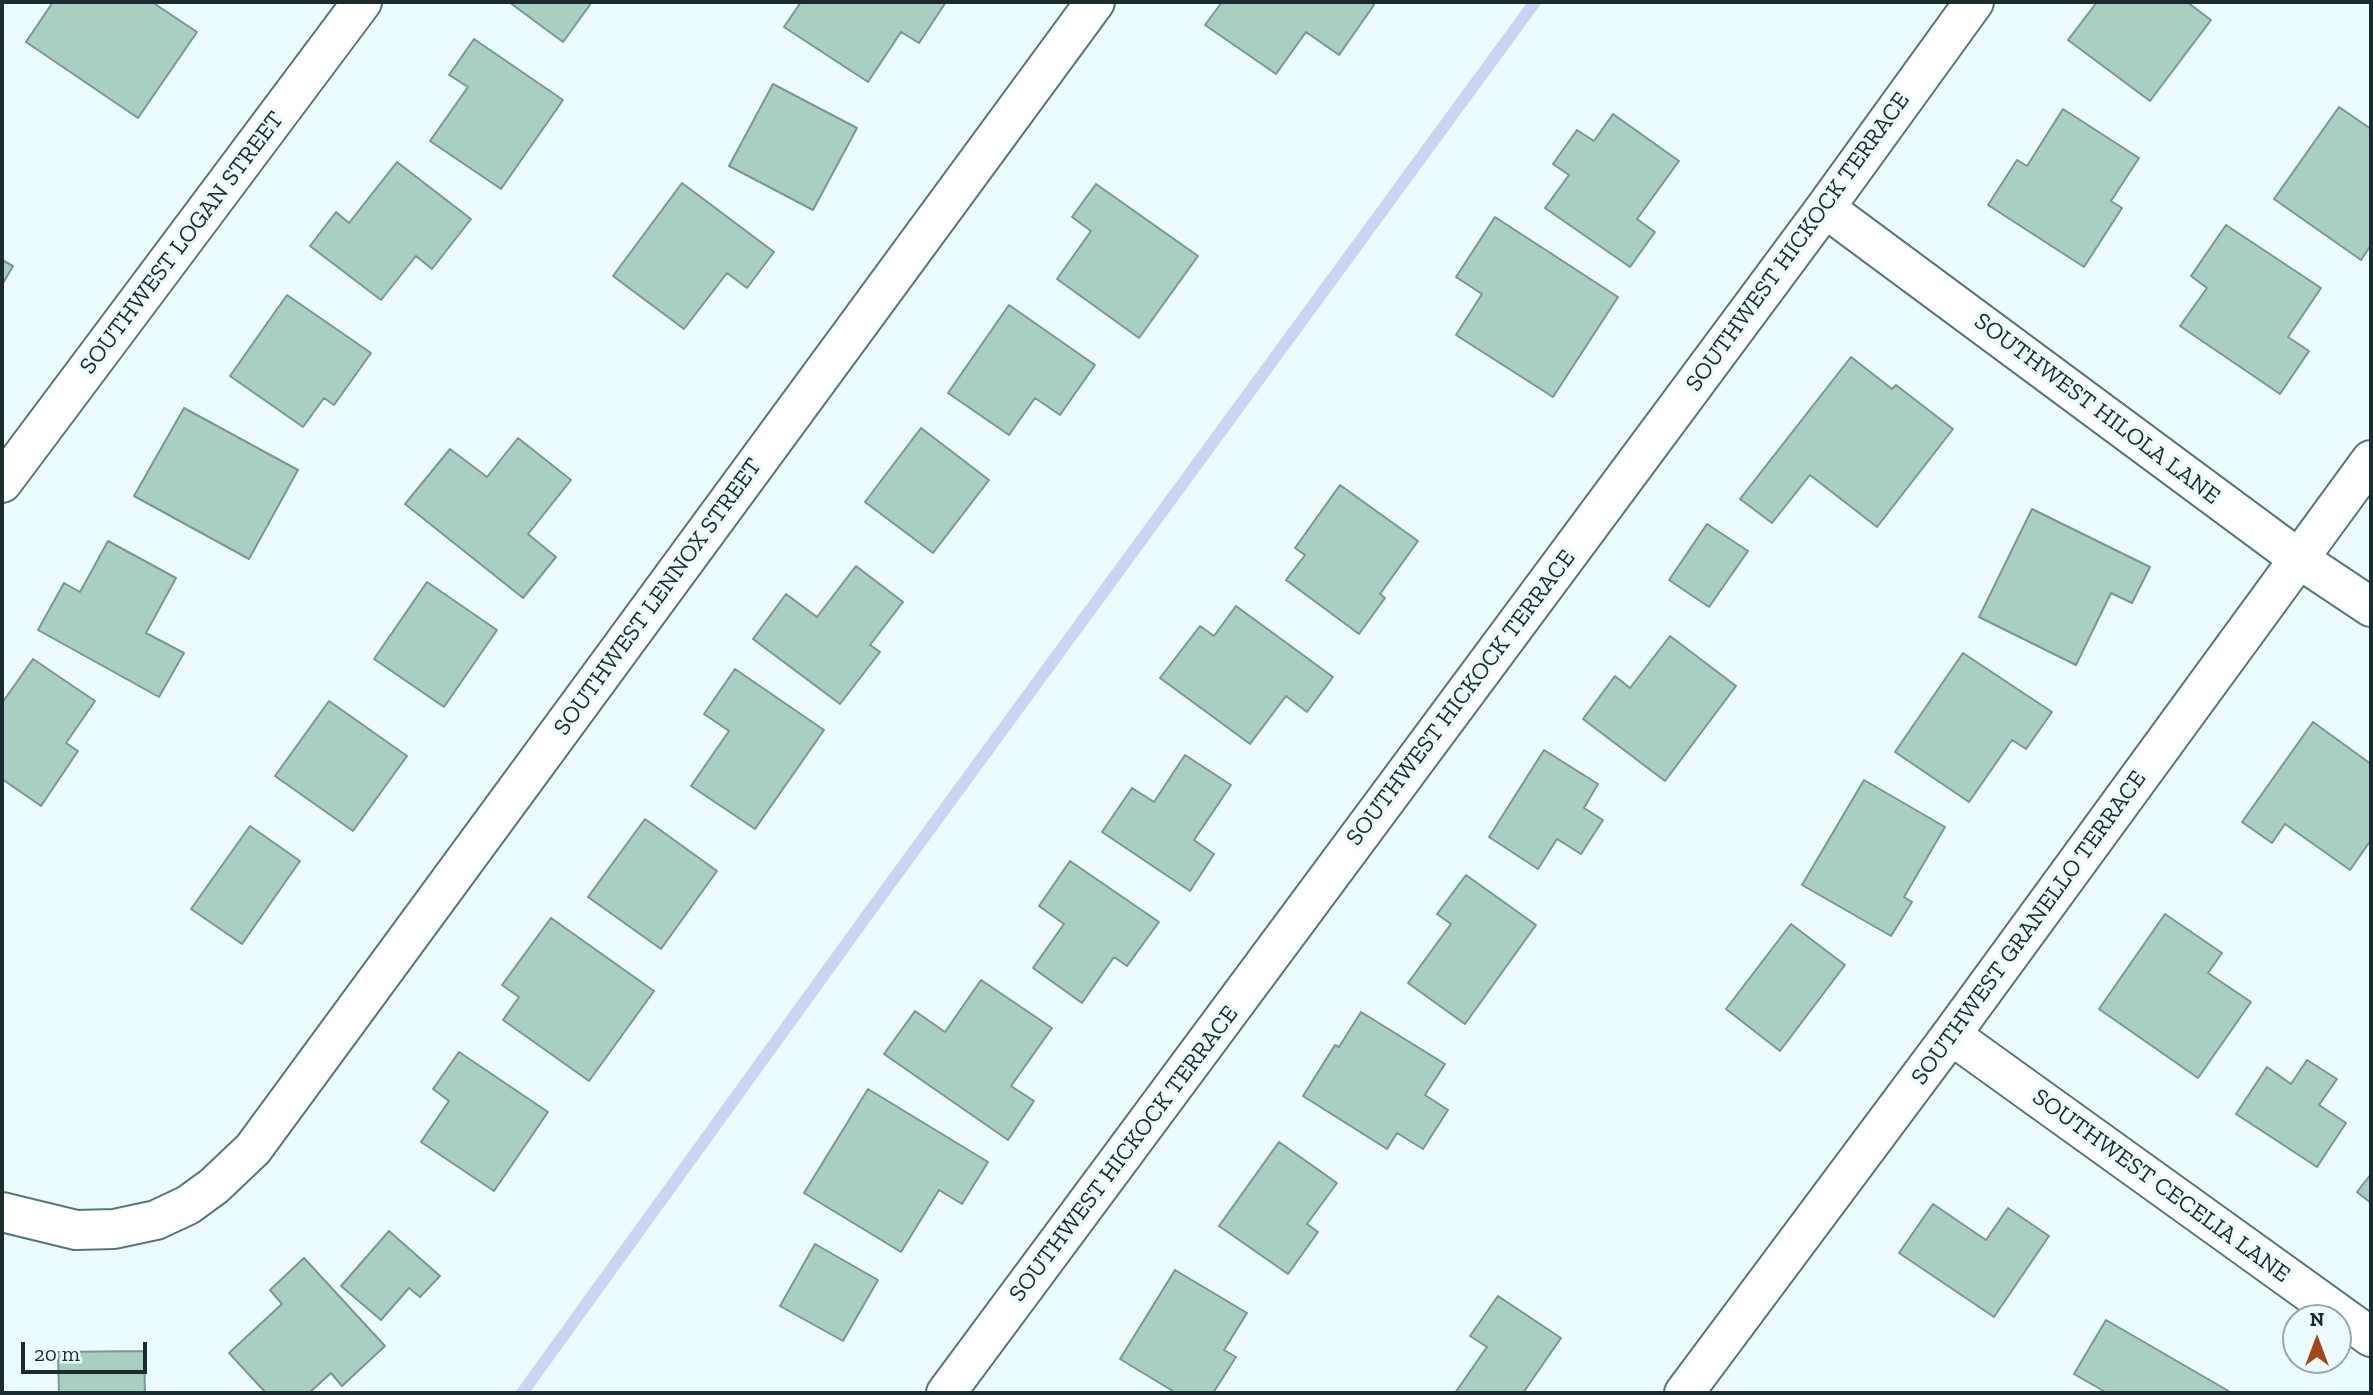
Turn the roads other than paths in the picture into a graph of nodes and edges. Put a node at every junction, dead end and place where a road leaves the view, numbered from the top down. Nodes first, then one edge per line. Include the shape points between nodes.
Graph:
1 (362, 2) edge
2 (1095, 2) edge
3 (1974, 2) edge
4 (1825, 208) junction
5 (2371, 460) edge
6 (2, 483) edge
7 (2300, 559) junction
8 (2371, 607) edge
9 (1951, 1035) junction
10 (2, 1212) edge
11 (2371, 1337) edge
12 (946, 1393) edge
13 (1684, 1393) edge

1 - 6 street, SOUTHWEST LOGAN STREET
2 - 10 street, SOUTHWEST LENNOX STREET via 253,1149 214,1186 156,1220 114,1229 76,1230
3 - 4 street, SOUTHWEST HICKOCK TERRACE
4 - 7 street, SOUTHWEST HILOLA LANE
4 - 12 street, SOUTHWEST HICKOCK TERRACE
5 - 7 street, SOUTHWEST GRANELLO TERRACE
7 - 8 street, SOUTHWEST HILOLA LANE
7 - 9 street, SOUTHWEST GRANELLO TERRACE
9 - 11 street, SOUTHWEST CECELIA LANE
9 - 13 street, SOUTHWEST GRANELLO TERRACE

